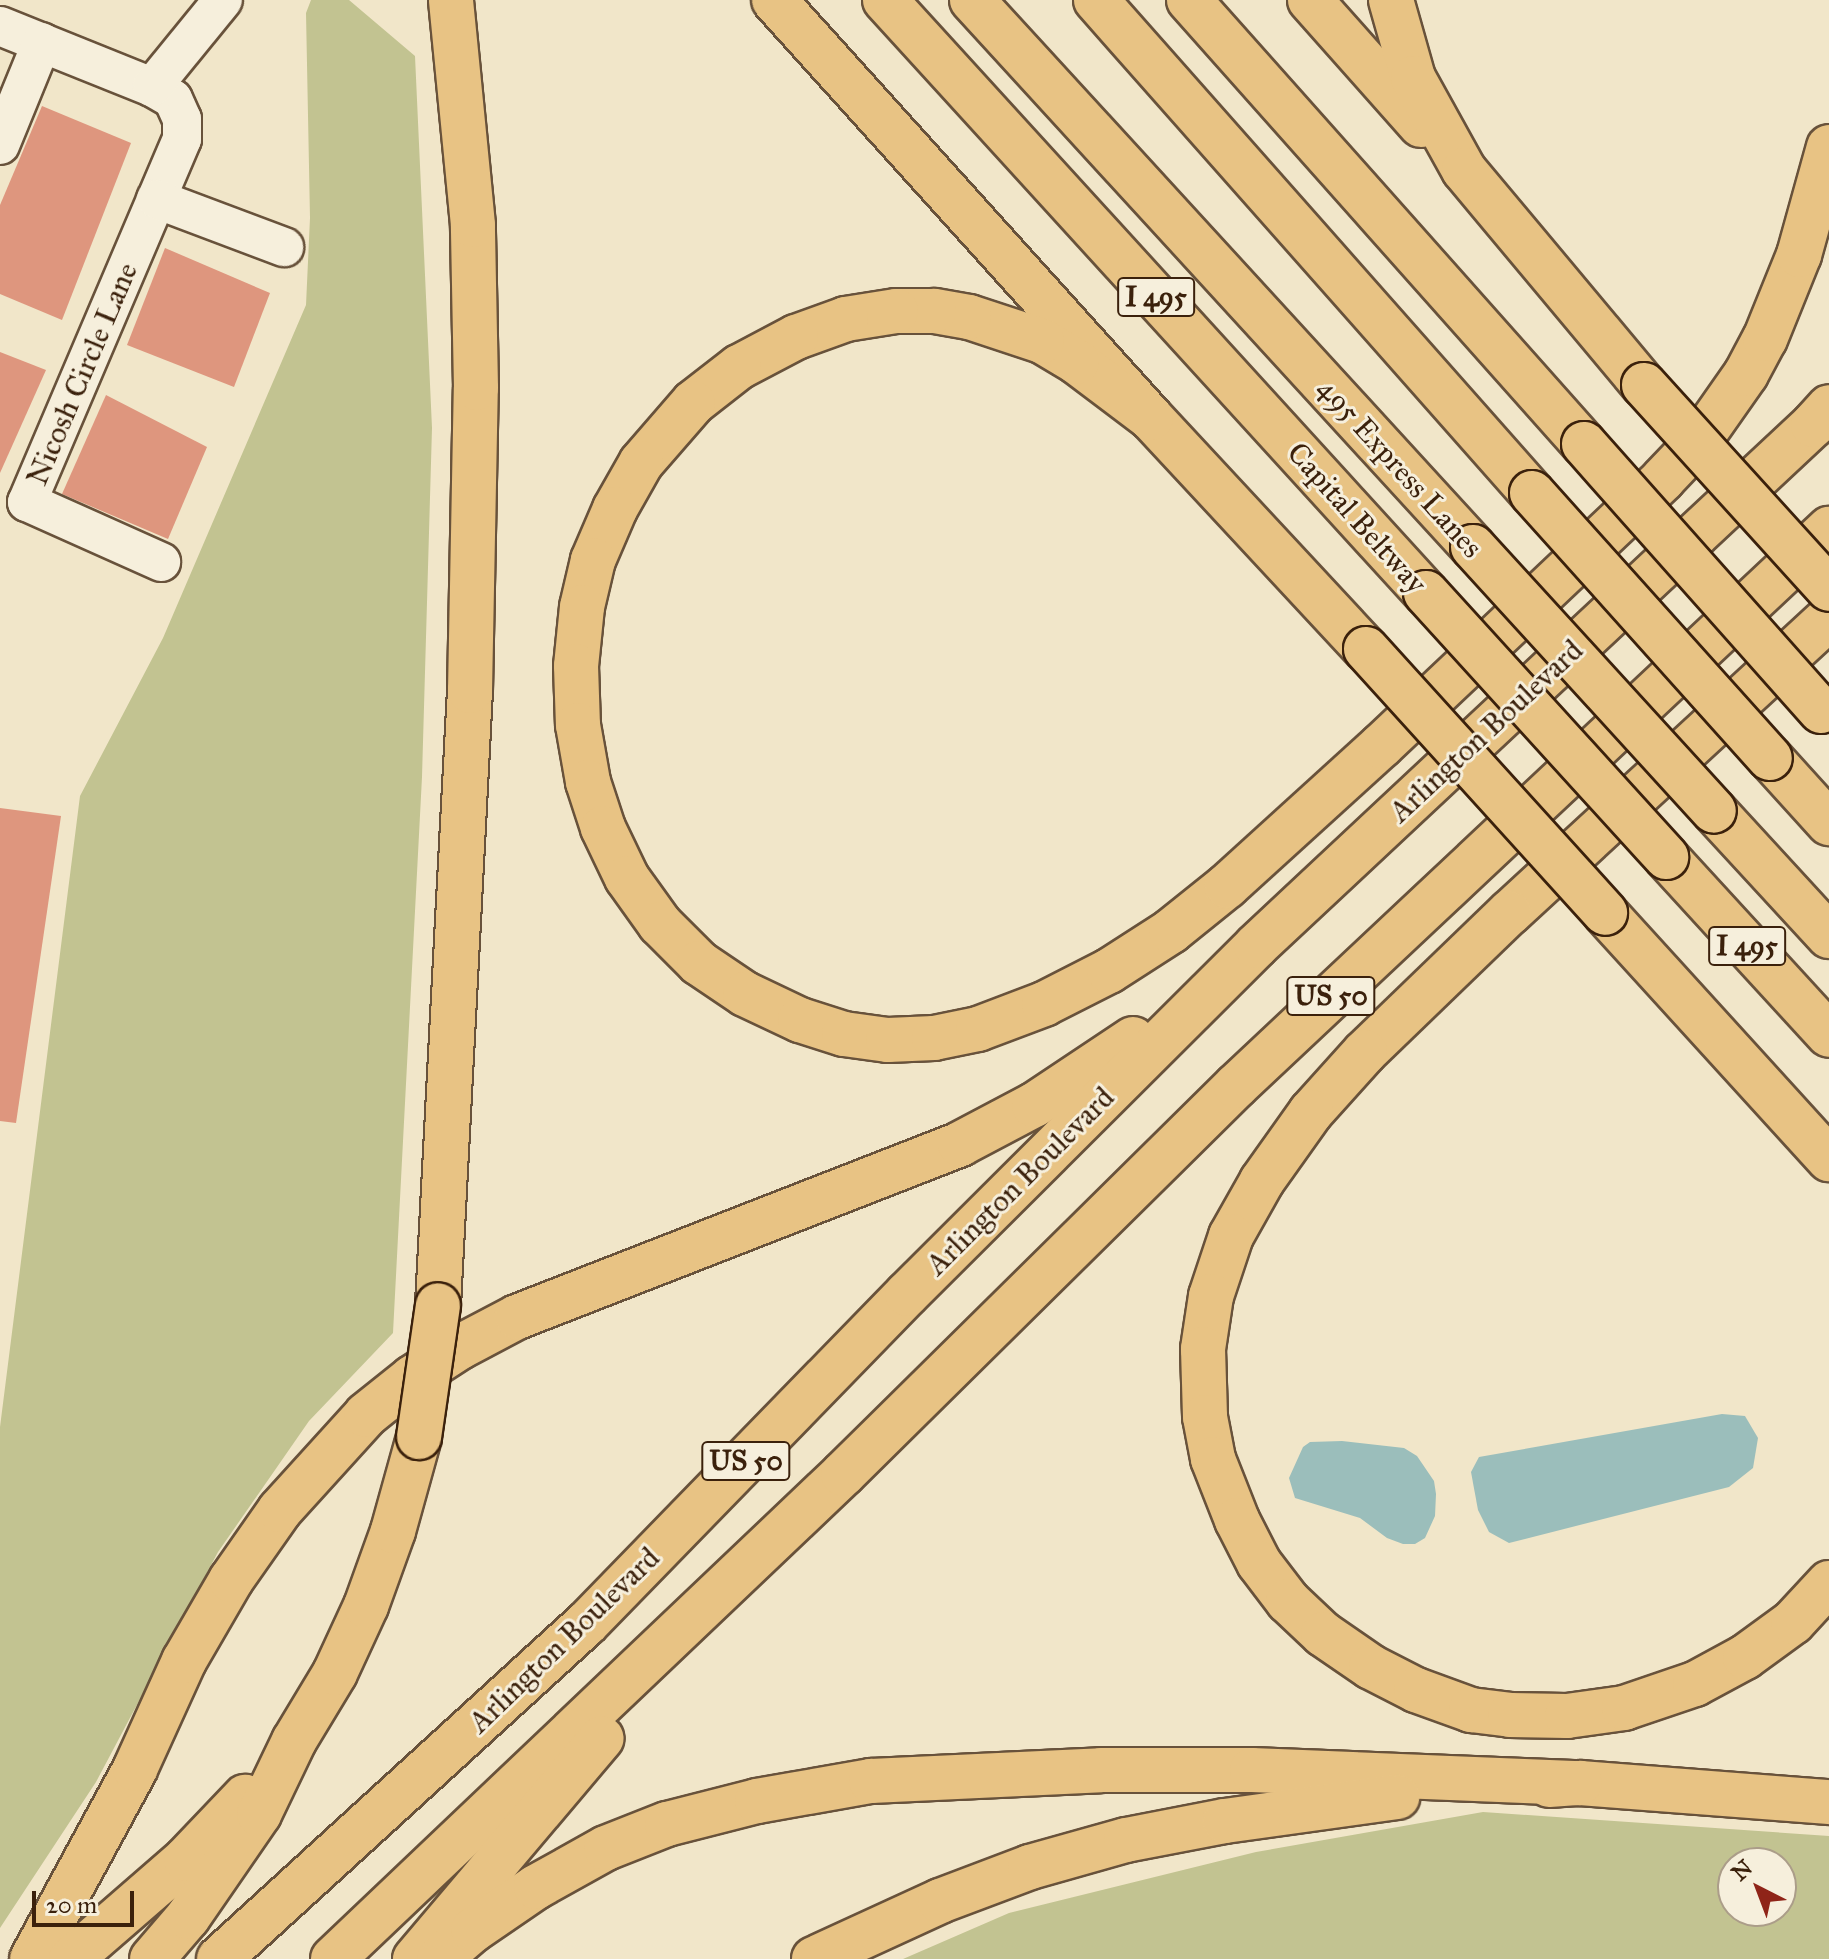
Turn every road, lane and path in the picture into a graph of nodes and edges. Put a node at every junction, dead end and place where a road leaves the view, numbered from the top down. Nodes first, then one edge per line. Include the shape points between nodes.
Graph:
1 (223, 0) edge
2 (451, 0) edge
3 (774, 0) edge
4 (885, 0) edge
5 (972, 0) edge
6 (1096, 0) edge
7 (1189, 0) edge
8 (1310, 0) edge
9 (1391, 0) edge
10 (0, 26) edge
11 (42, 42) junction
12 (152, 87) junction
13 (0, 145) edge
14 (1829, 147) edge
15 (156, 199) junction
16 (284, 247) dead end
17 (1573, 298) junction
18 (1824, 414) edge
19 (1151, 418) junction
20 (1829, 529) edge
21 (161, 562) dead end
22 (1829, 589) edge
23 (1829, 618) edge
24 (1825, 716) edge
25 (1829, 823) edge
26 (1829, 936) edge
27 (1256, 946) junction
28 (1829, 1035) edge
29 (1774, 1098) junction
30 (1829, 1159) edge
31 (1829, 1169) edge
32 (843, 1474) junction
33 (1829, 1583) edge
34 (294, 1741) junction
35 (1580, 1783) junction
36 (1829, 1802) edge
37 (32, 1959) edge
38 (71, 1959) edge
39 (152, 1959) edge
40 (219, 1959) edge
41 (333, 1959) edge
42 (415, 1959) edge
43 (439, 1959) edge
44 (814, 1959) edge

1 - 12 street
2 - 34 main road, bridge via 473,225 476,388 470,691 438,1305 419,1437 393,1531 335,1673
3 - 19 main road
4 - 28 main road, Capital Beltway / I 495, bridge
5 - 26 main road, 495 Express Lanes / I 495, bridge
6 - 25 main road, bridge
7 - 24 main road, bridge
8 - 17 main road
9 - 17 main road via 1413,78 1449,146
10 - 11 street, Nicosh Circle Lane
11 - 12 street, Nicosh Circle Lane
11 - 13 street
12 - 15 street, Nicosh Circle Lane via 173,99 182,119 182,139
14 - 19 main road via 1799,255 1765,339 1699,441 1381,746 1171,931 1044,1004 978,1029 934,1038 888,1040 800,1020 745,994 699,963 660,924 627,878 595,805 578,725 576,666 593,560 641,463 693,403 739,367 796,337 846,319 896,311 969,317 1042,341
15 - 16 street
15 - 21 street, Nicosh Circle Lane via 27,502
17 - 22 main road, bridge via 1644,385
18 - 27 main road, Arlington Boulevard / US 50
19 - 29 main road, bridge
20 - 32 main road, US 50 via 1236,1086
23 - 33 main road via 1509,913 1365,1052 1311,1112 1231,1236 1211,1296 1203,1349 1205,1417 1213,1459 1259,1563 1323,1634 1416,1690 1471,1710 1510,1715 1567,1716 1624,1708 1695,1684 1745,1657 1793,1622
27 - 37 main road via 1112,1054 1034,1105 960,1144 517,1317 412,1378 366,1415 280,1510 231,1580
27 - 40 main road, Arlington Boulevard / US 50 via 918,1282 586,1624
29 - 30 main road
29 - 31 main road
32 - 41 main road, US 50
32 - 42 main road via 569,1776
34 - 38 main road via 186,1859
34 - 39 main road via 259,1814 188,1917
35 - 36 main road
35 - 43 main road via 1252,1770 1101,1770 871,1781 757,1801 667,1824 606,1848 536,1887
35 - 44 main road via 1305,1809 1126,1840 1030,1867 940,1901

